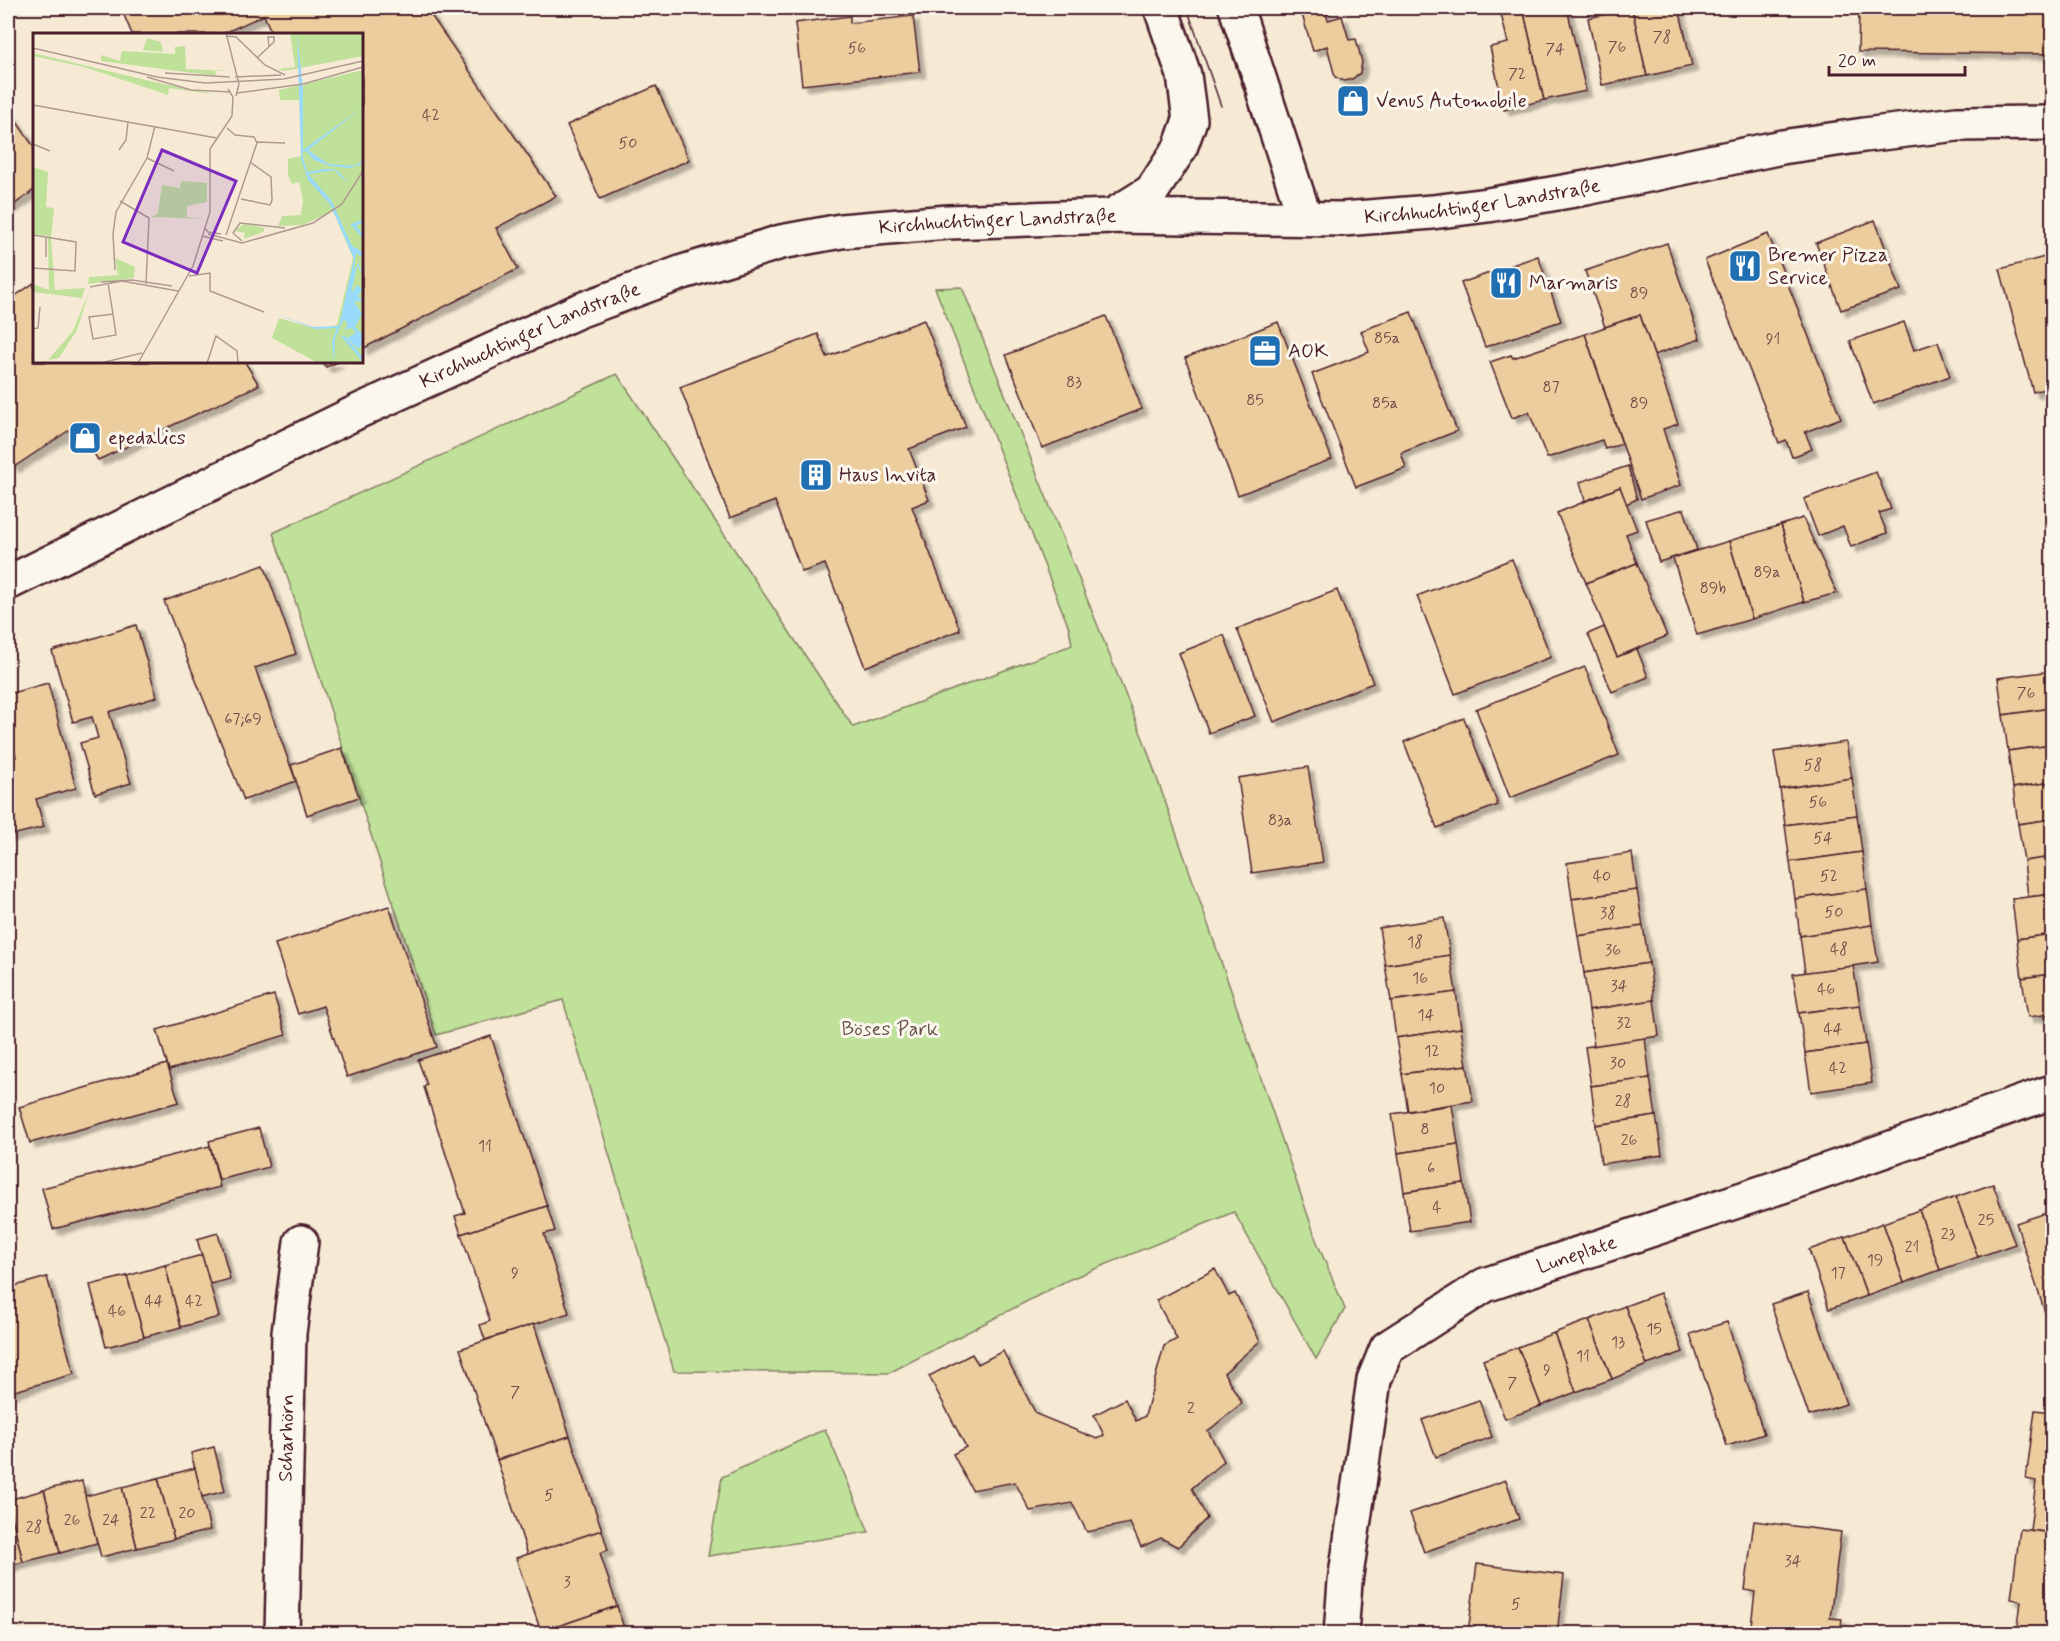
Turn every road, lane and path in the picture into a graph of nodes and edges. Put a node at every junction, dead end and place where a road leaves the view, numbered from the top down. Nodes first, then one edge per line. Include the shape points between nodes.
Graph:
1 (1161, 8) edge
2 (1236, 8) edge
3 (2052, 123) edge
4 (1112, 216) junction
5 (1305, 218) junction
6 (8, 584) edge
7 (2052, 1092) edge
8 (301, 1242) dead end
9 (282, 1634) edge
10 (1341, 1634) edge

1 - 4 main road via 1184,75 1190,120 1180,148 1152,191
2 - 5 main road
3 - 5 main road, Kirchhuchtinger Landstraße via 1957,124 1876,133 1782,147 1488,206
4 - 5 main road, Kirchhuchtinger Landstraße
4 - 6 main road, Kirchhuchtinger Landstraße via 923,223 841,231 781,242 683,272 578,311 430,378
7 - 10 main road, Luneplate via 1485,1285 1387,1348 1374,1380
8 - 9 main road, Scharhörn via 289,1333

